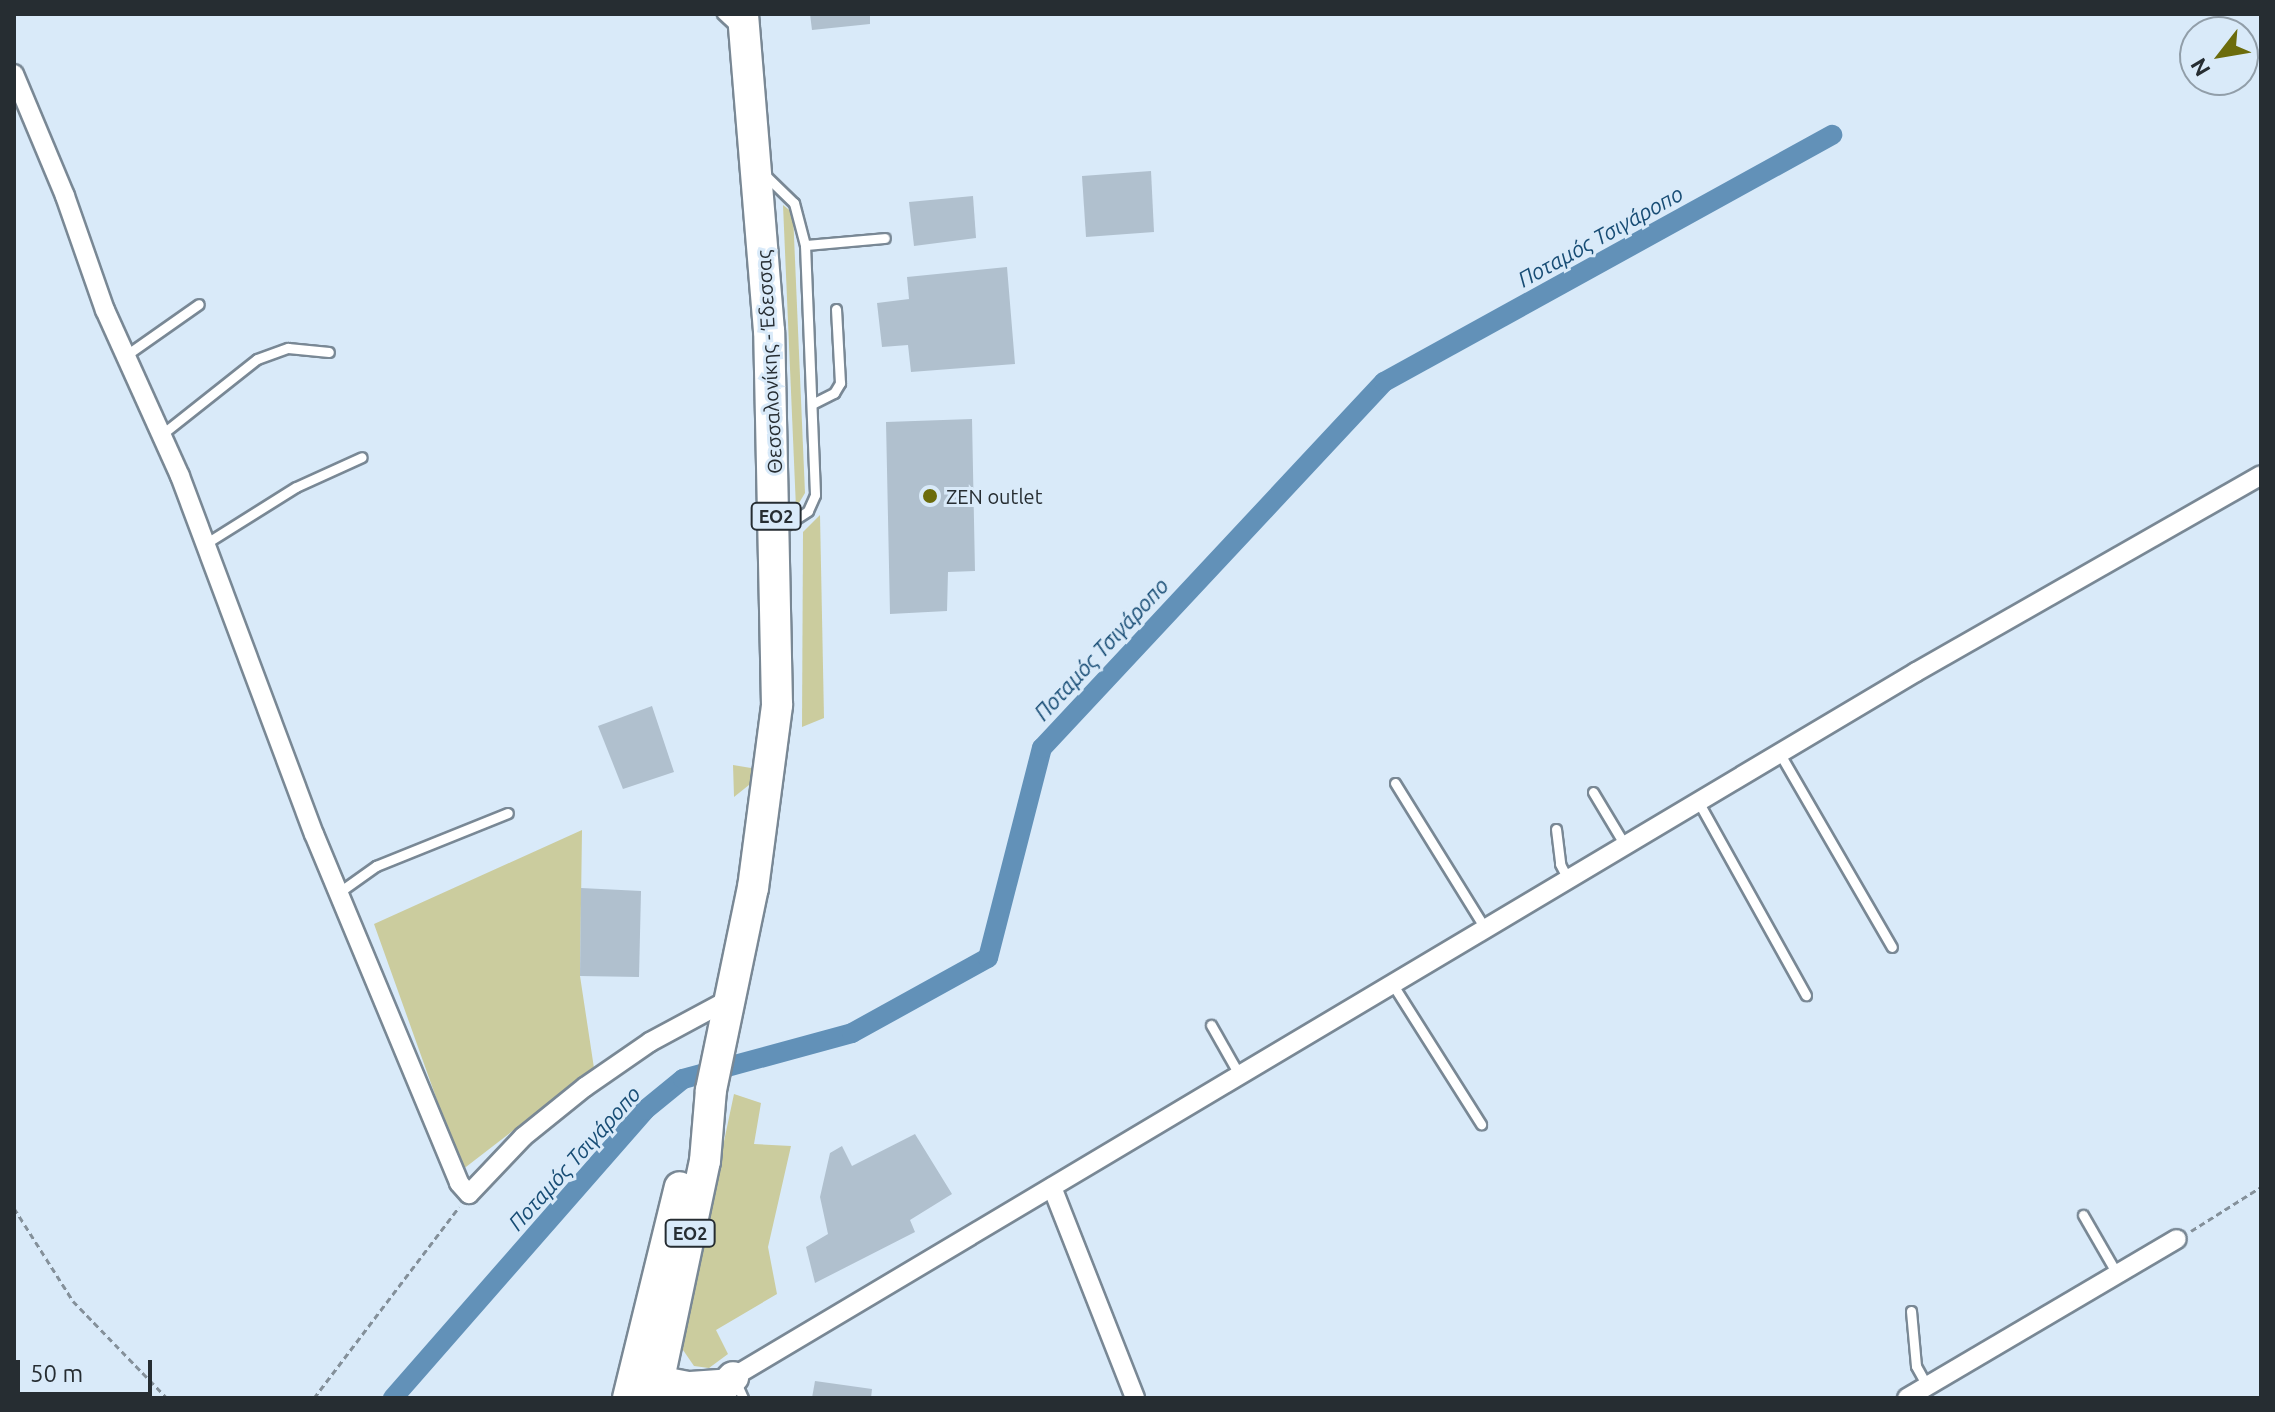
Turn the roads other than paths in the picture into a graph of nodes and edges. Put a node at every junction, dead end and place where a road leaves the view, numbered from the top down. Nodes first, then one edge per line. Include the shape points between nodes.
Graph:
1 (722, 14) edge
2 (744, 26) edge
3 (14, 74) edge
4 (756, 166) junction
5 (885, 238) dead end
6 (805, 245) junction
7 (199, 304) dead end
8 (836, 309) dead end
9 (329, 352) dead end
10 (125, 356) junction
11 (812, 404) junction
12 (161, 435) junction
13 (362, 457) dead end
14 (2261, 475) edge
15 (777, 531) junction
16 (205, 544) junction
17 (1780, 754) junction
18 (1395, 783) dead end
19 (1593, 792) dead end
20 (1699, 803) junction
21 (508, 813) dead end
22 (1556, 829) dead end
23 (1626, 847) junction
24 (1569, 881) junction
25 (338, 893) junction
26 (1486, 930) junction
27 (1892, 947) dead end
28 (1393, 985) junction
29 (1806, 995) dead end
30 (728, 1006) junction
31 (1211, 1025) dead end
32 (1240, 1076) junction
33 (1481, 1124) dead end
34 (1052, 1187) junction
35 (2083, 1215) dead end
36 (2177, 1239) road end
37 (2117, 1274) junction
38 (1911, 1311) dead end
39 (644, 1386) edge
40 (1927, 1386) junction
41 (730, 1391) edge
42 (1135, 1398) edge
43 (1907, 1398) edge

1 - 2 lane
2 - 4 highway, Θεσσαλονίκης - Έδεσσας / ΕΟ2
3 - 10 street
4 - 6 lane via 794,203
4 - 15 highway, Θεσσαλονίκης - Έδεσσας / ΕΟ2
5 - 6 lane
6 - 11 lane
7 - 10 lane
8 - 11 lane via 840,383 834,393
9 - 12 lane via 288,348 257,359
10 - 12 street
11 - 15 lane via 814,501
12 - 16 street
13 - 16 lane via 296,487
14 - 17 street
15 - 30 highway, Θεσσαλονίκης - Έδεσσας / ΕΟ2 via 777,705 771,773
16 - 25 street
17 - 20 street
17 - 27 lane
18 - 26 lane
19 - 23 lane
20 - 23 street
20 - 29 lane
21 - 25 lane via 376,866
22 - 24 lane via 1560,864
23 - 24 street
24 - 26 street
25 - 30 street via 449,1160 469,1194 523,1137 585,1087 650,1042
26 - 28 street
28 - 32 street
28 - 33 lane
30 - 39 highway, Θεσσαλονίκης - Έδεσσας / ΕΟ2 via 711,1090 698,1116
31 - 32 lane
32 - 34 street
34 - 41 street
34 - 42 street
35 - 37 lane
36 - 37 street
37 - 40 street
38 - 40 lane via 1916,1366
39 - 41 street via 690,1381
40 - 43 street

